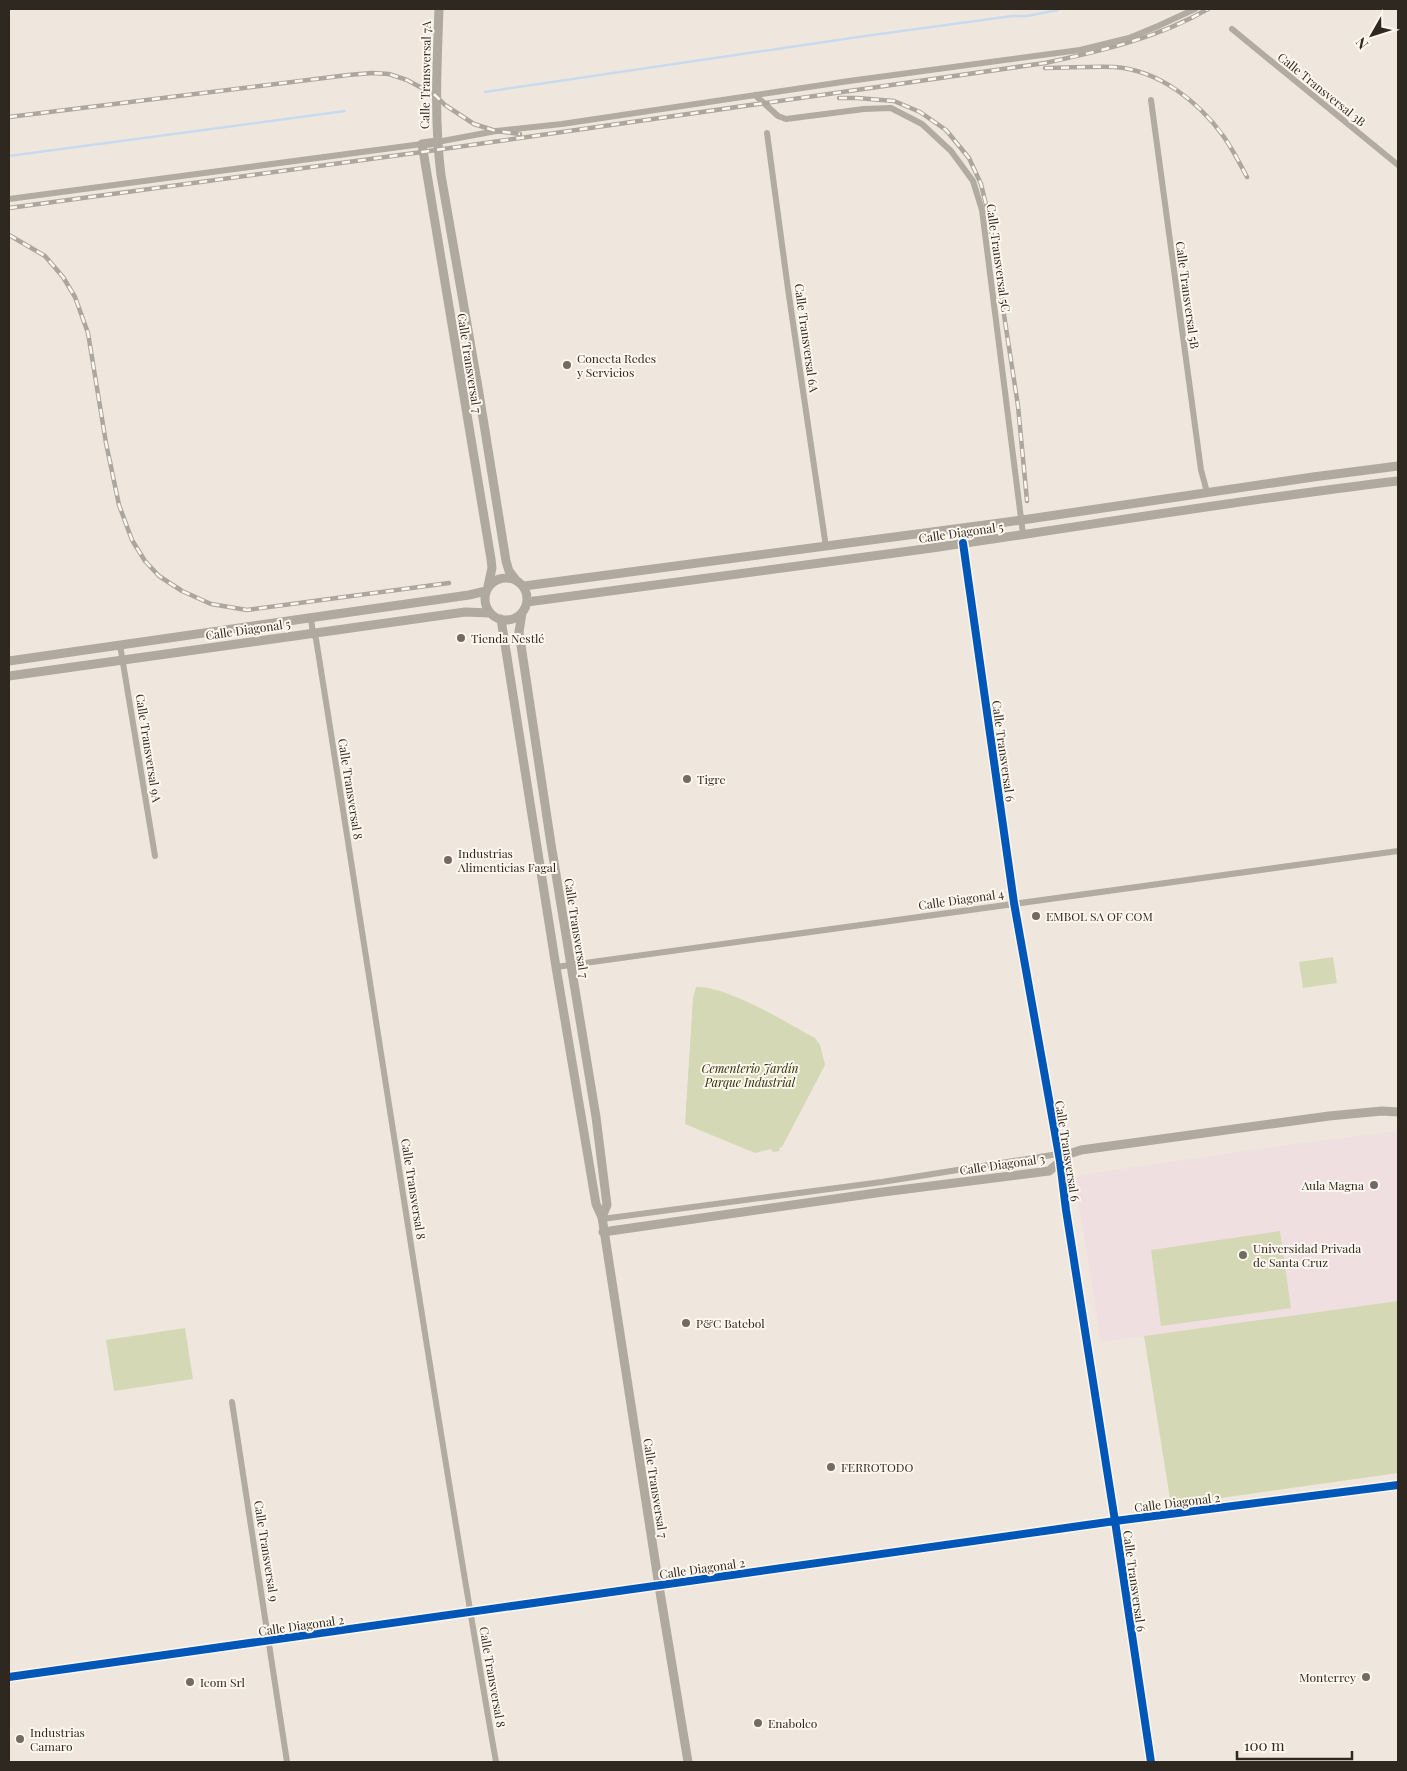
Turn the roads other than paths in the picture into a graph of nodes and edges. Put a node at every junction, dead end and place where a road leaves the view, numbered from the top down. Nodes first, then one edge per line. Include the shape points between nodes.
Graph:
1 (439, 9) edge
2 (1195, 9) edge
3 (1232, 29) dead end
4 (755, 95) junction
5 (1151, 100) dead end
6 (768, 133) dead end
7 (437, 142) junction
8 (422, 144) junction
9 (1398, 166) edge
10 (9, 199) edge
11 (447, 210) junction
12 (434, 213) junction
13 (468, 326) junction
14 (452, 328) junction
15 (1398, 466) edge
16 (490, 470) junction
17 (476, 472) junction
18 (1313, 477) junction
19 (1398, 481) edge
20 (1313, 491) junction
21 (1207, 492) junction
22 (1101, 508) junction
23 (1022, 520) junction
24 (1101, 521) junction
25 (1023, 534) junction
26 (963, 543) junction
27 (826, 546) junction
28 (766, 554) junction
29 (767, 570) junction
30 (516, 580) junction
31 (524, 586) junction
32 (487, 589) junction
33 (527, 602) junction
34 (490, 613) junction
35 (522, 613) junction
36 (311, 619) junction
37 (501, 620) junction
38 (312, 633) junction
39 (120, 645) junction
40 (122, 659) junction
41 (9, 661) edge
42 (9, 676) edge
43 (533, 731) junction
44 (520, 733) junction
45 (1398, 850) edge
46 (155, 856) dead end
47 (1014, 903) junction
48 (570, 965) junction
49 (556, 967) junction
50 (1398, 1112) edge
51 (1059, 1157) junction
52 (602, 1218) junction
53 (603, 1232) junction
54 (232, 1402) dead end
55 (1398, 1484) edge
56 (1116, 1521) junction
57 (659, 1586) junction
58 (470, 1612) junction
59 (270, 1641) junction
60 (9, 1678) edge
61 (287, 1762) edge
62 (496, 1762) edge
63 (688, 1762) edge
64 (1151, 1762) edge

1 - 7 street, Calle Transversal 7A via 435,95
2 - 4 street via 1129,38 1080,50
3 - 9 street, Calle Transversal 3B
4 - 7 street
4 - 23 street, Calle Transversal 5C via 778,116 786,119 891,108 922,124 952,151 973,181 982,210
5 - 21 street, Calle Transversal 5B via 1201,470
6 - 27 street, Calle Transversal 6A
7 - 8 street
7 - 11 street, Calle Transversal 7
8 - 10 street
8 - 12 street, Calle Transversal 7
11 - 12 street
11 - 13 street, Calle Transversal 7
12 - 14 street, Calle Transversal 7
13 - 14 street
13 - 16 street, Calle Transversal 7
14 - 17 street, Calle Transversal 7
15 - 18 street, Calle Diagonal 5
16 - 17 street
16 - 30 street, Calle Transversal 7 via 506,561
17 - 32 street, Calle Transversal 7 via 492,568
18 - 20 street
18 - 21 street, Calle Diagonal 5
19 - 20 street, Calle Diagonal 5
20 - 24 street, Calle Diagonal 5
21 - 22 street, Calle Diagonal 5
22 - 23 street, Calle Diagonal 5
22 - 24 street
23 - 25 street, Calle Transversal 5C
23 - 27 street, Calle Diagonal 5
24 - 25 street, Calle Diagonal 5
25 - 26 street, Calle Diagonal 5
26 - 29 street, Calle Diagonal 5
26 - 47 street, Calle Transversal 6
27 - 28 street, Calle Diagonal 5
28 - 29 street
28 - 31 street, Calle Diagonal 5
29 - 33 street, Calle Diagonal 5
30 - 31 street
30 - 32 street via 504,577 492,582
31 - 33 street
32 - 34 street via 485,603
32 - 36 street, Calle Diagonal 5 via 469,595
33 - 35 street
34 - 37 street
34 - 38 street, Calle Diagonal 5 via 465,612
35 - 37 street via 512,619
35 - 43 street, Calle Transversal 7 via 519,632
36 - 38 street, Calle Transversal 8
36 - 39 street, Calle Diagonal 5
37 - 44 street, Calle Transversal 7
38 - 40 street, Calle Diagonal 5
38 - 58 street, Calle Transversal 8 via 316,639
39 - 40 street, Calle Transversal 9A
39 - 41 street, Calle Diagonal 5
40 - 42 street, Calle Diagonal 5
40 - 46 street, Calle Transversal 9A
43 - 44 street
43 - 48 street, Calle Transversal 7
44 - 49 street, Calle Transversal 7
45 - 47 street, Calle Diagonal 4
47 - 48 street, Calle Diagonal 4
47 - 51 street, Calle Transversal 6
48 - 49 street, Calle Diagonal 4
48 - 52 street, Calle Transversal 7 via 607,1205
49 - 52 street, Calle Transversal 7 via 596,1204
50 - 51 street, Calle Diagonal 3 via 1329,1116 1080,1150
51 - 52 street
51 - 53 street, Calle Diagonal 3 via 1049,1171
51 - 56 street, Calle Transversal 6
52 - 53 street, Calle Transversal 7
53 - 57 street, Calle Transversal 7
54 - 59 street, Calle Transversal 9
55 - 56 street, Calle Diagonal 2
56 - 57 street, Calle Diagonal 2
56 - 64 street, Calle Transversal 6
57 - 58 street, Calle Diagonal 2
57 - 63 street, Calle Transversal 7
58 - 59 street, Calle Diagonal 2
58 - 62 street, Calle Transversal 8
59 - 60 street, Calle Diagonal 2
59 - 61 street, Calle Transversal 9

